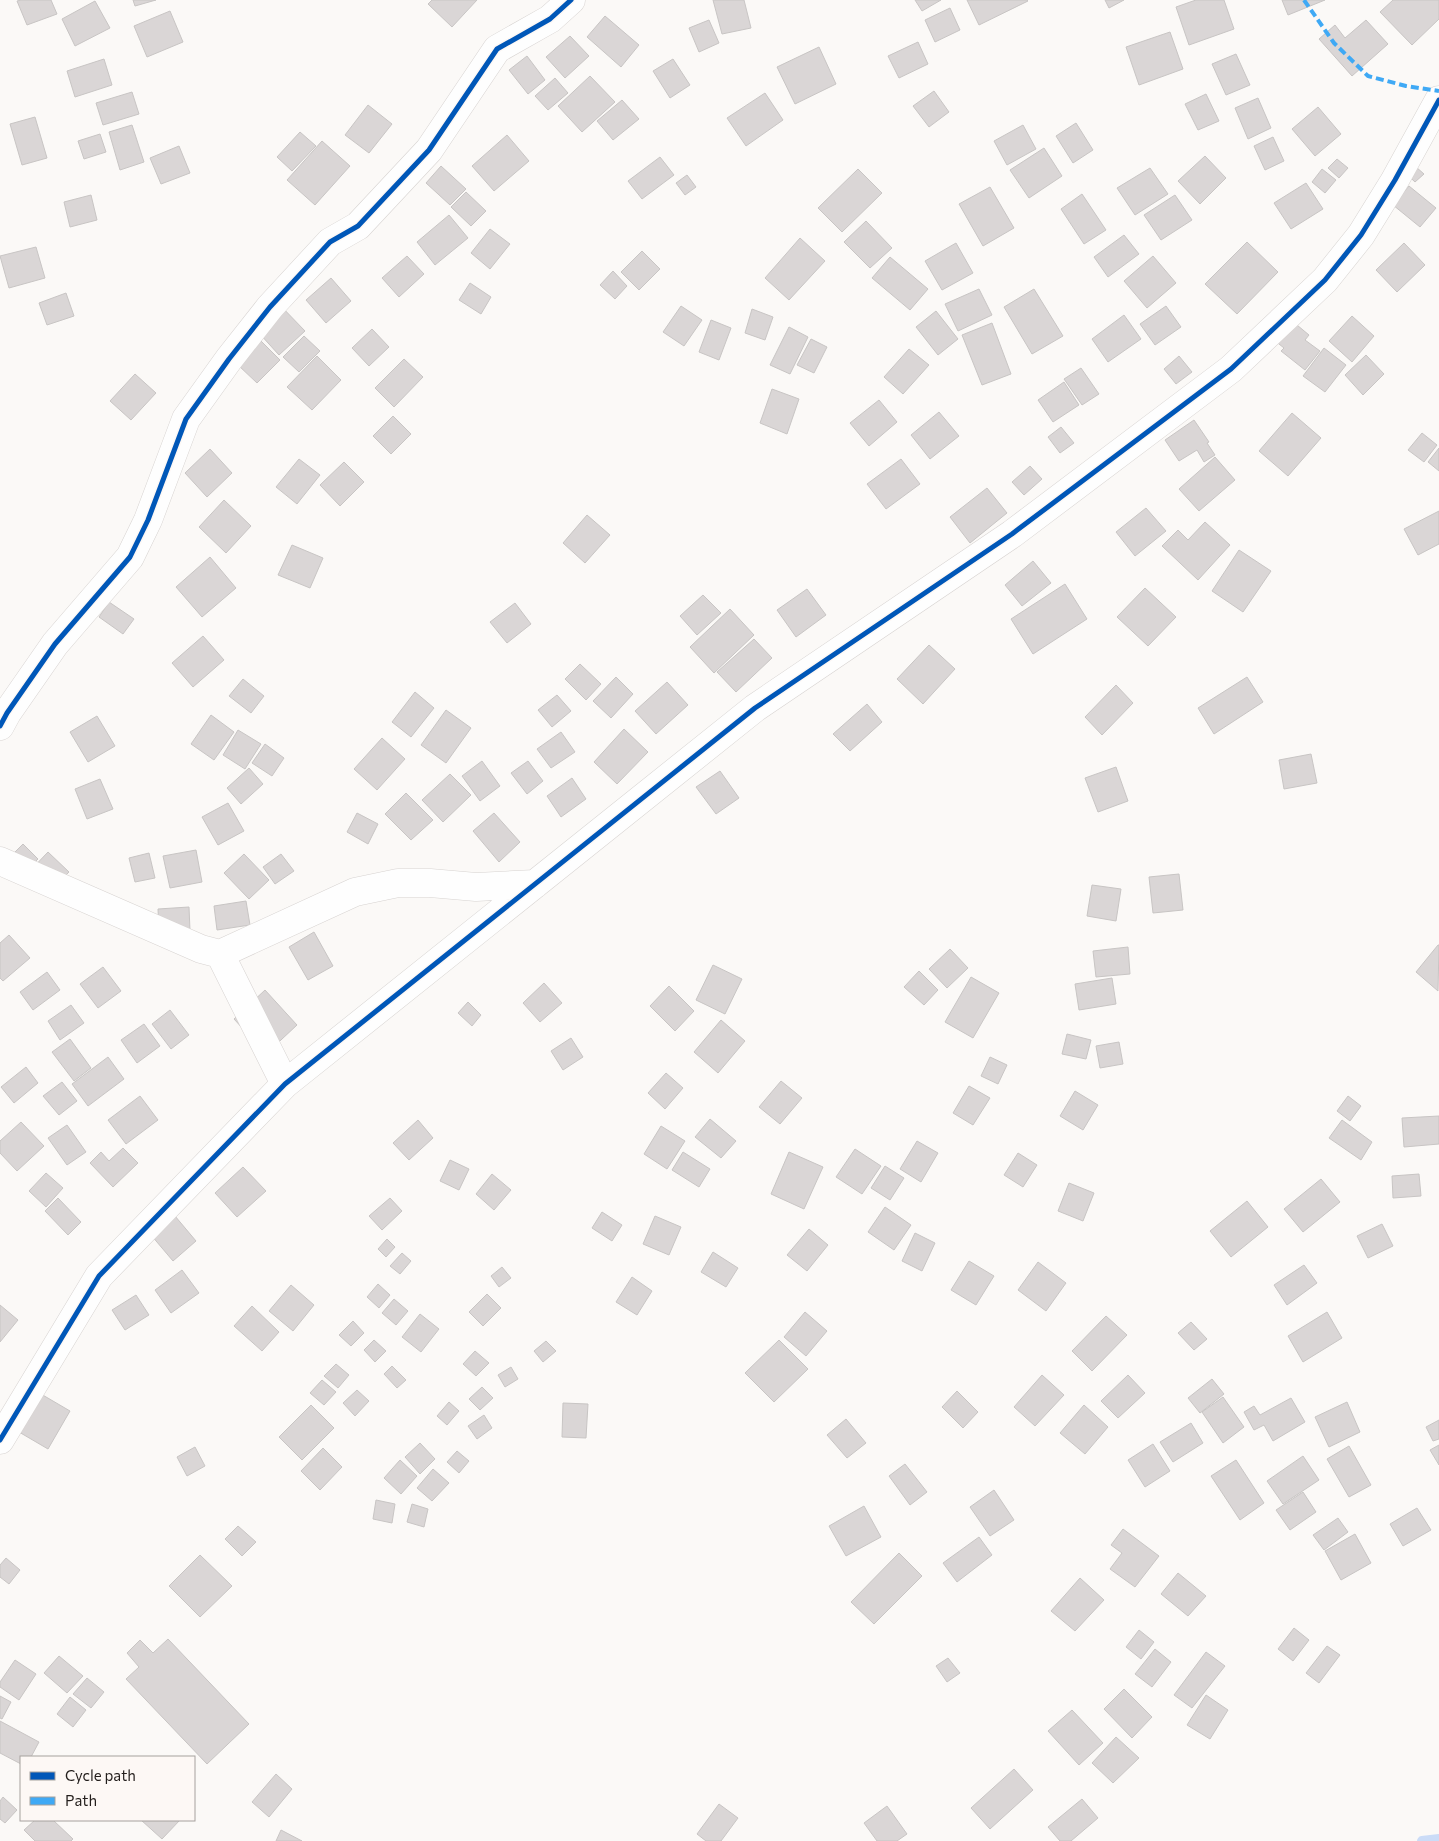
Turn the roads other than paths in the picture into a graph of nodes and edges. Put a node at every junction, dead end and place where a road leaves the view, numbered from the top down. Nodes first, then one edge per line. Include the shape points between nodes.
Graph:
1 (571, 0) edge
2 (1439, 100) edge
3 (0, 726) edge
4 (0, 862) edge
5 (535, 884) junction
6 (220, 954) junction
7 (285, 1084) junction
8 (0, 1440) edge

1 - 3 street via 550,19 497,49 429,150 358,226 330,242 270,306 186,419 130,558 55,644
2 - 5 street via 1361,235 1326,280 1231,369 1012,534 755,708
4 - 6 street via 201,949
5 - 6 street via 476,888 398,883 355,892
5 - 7 street
6 - 7 street
7 - 8 street via 99,1276

